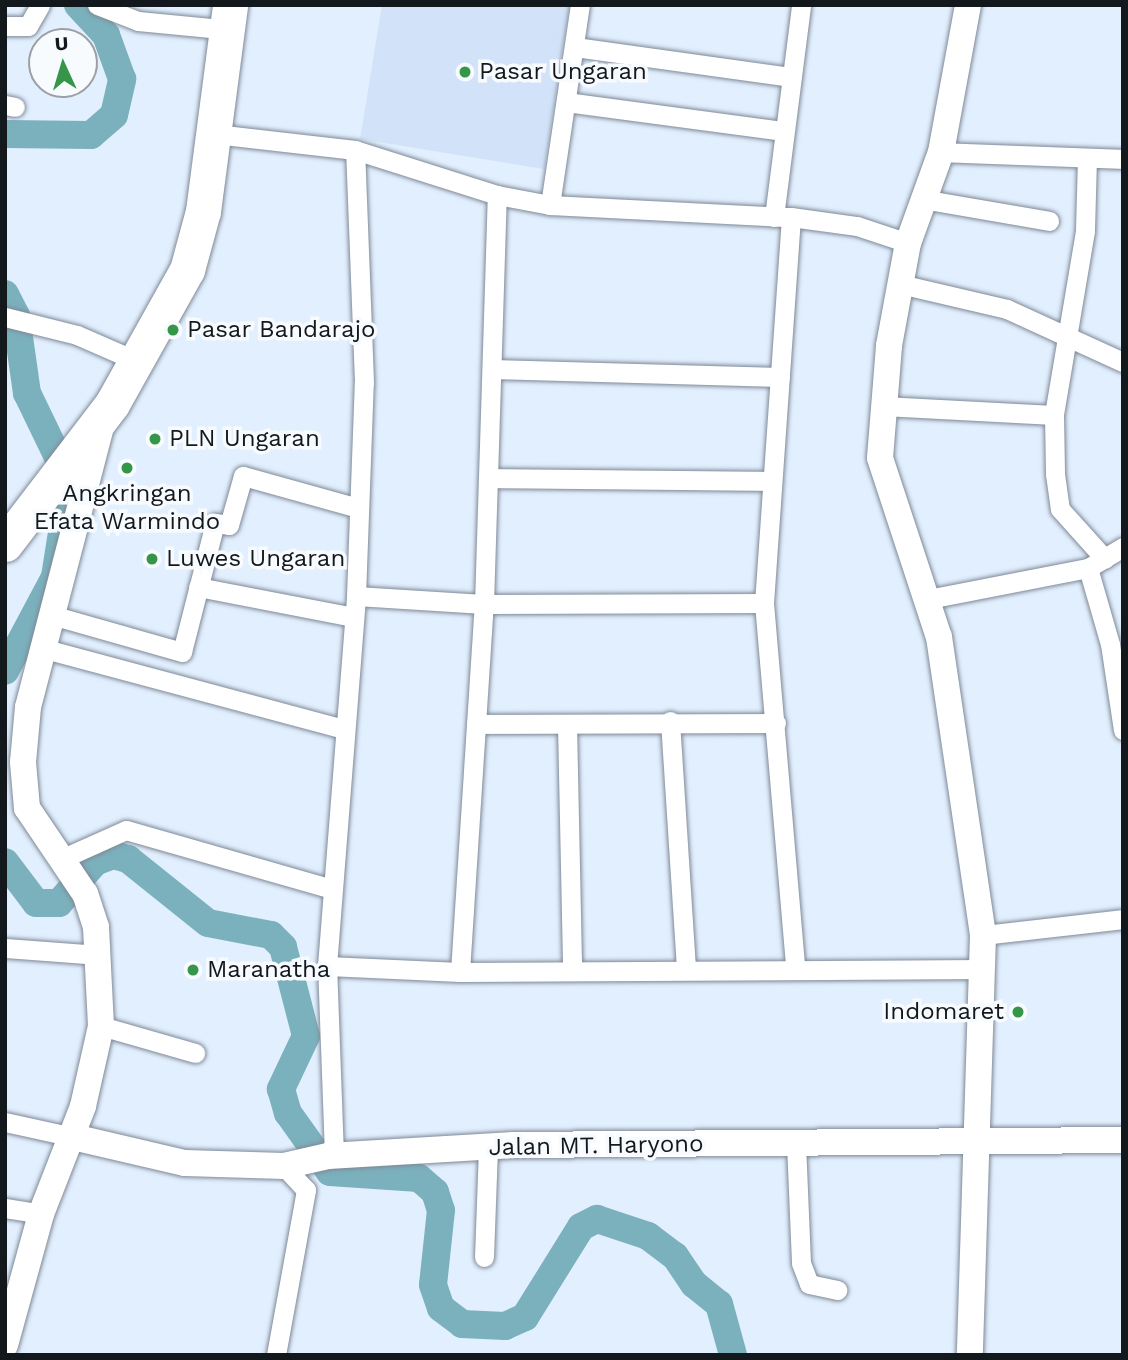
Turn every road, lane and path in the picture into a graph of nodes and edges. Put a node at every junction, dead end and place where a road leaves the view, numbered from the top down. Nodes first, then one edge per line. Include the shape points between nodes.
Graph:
1 (40, 5) edge
2 (97, 5) edge
3 (580, 5) edge
4 (800, 5) edge
5 (968, 5) edge
6 (218, 13) edge
7 (5, 26) edge
8 (575, 47) junction
9 (790, 77) junction
10 (566, 102) junction
11 (782, 131) junction
12 (215, 134) junction
13 (355, 150) junction
14 (941, 152) junction
15 (1087, 158) junction
16 (1123, 159) edge
17 (497, 195) junction
18 (922, 199) junction
19 (550, 205) junction
20 (783, 217) junction
21 (1049, 221) dead end
22 (908, 243) junction
23 (900, 284) junction
24 (14, 318) edge
25 (1069, 333) junction
26 (123, 355) junction
27 (1123, 362) edge
28 (492, 369) junction
29 (780, 377) junction
30 (883, 406) junction
31 (1054, 415) junction
32 (88, 422) junction
33 (489, 478) junction
34 (770, 481) junction
35 (23, 501) edge
36 (358, 508) junction
37 (5, 544) edge
38 (1123, 547) edge
39 (1096, 563) junction
40 (198, 587) junction
41 (356, 596) junction
42 (928, 599) junction
43 (764, 603) junction
44 (484, 604) junction
45 (55, 616) junction
46 (354, 617) junction
47 (44, 649) junction
48 (1122, 720) edge
49 (670, 721) junction
50 (776, 723) junction
51 (476, 724) junction
52 (567, 724) junction
53 (344, 729) junction
54 (63, 865) junction
55 (332, 889) junction
56 (1123, 919) edge
57 (983, 935) junction
58 (5, 948) edge
59 (100, 955) junction
60 (327, 965) junction
61 (795, 967) junction
62 (687, 968) junction
63 (984, 969) junction
64 (572, 970) junction
65 (460, 972) junction
66 (101, 1026) junction
67 (195, 1053) dead end
68 (5, 1122) edge
69 (73, 1137) junction
70 (1123, 1140) edge
71 (796, 1143) junction
72 (979, 1145) junction
73 (488, 1147) junction
74 (313, 1159) junction
75 (5, 1208) edge
76 (41, 1214) junction
77 (484, 1257) dead end
78 (837, 1290) dead end
79 (5, 1345) edge
80 (276, 1355) edge
81 (970, 1355) edge

1 - 7 street via 28,26
2 - 6 street via 138,21
3 - 8 street
4 - 9 street
5 - 14 street
6 - 12 highway
6 - 26 highway via 182,231
8 - 9 street
8 - 10 street
9 - 11 street
10 - 11 street
10 - 19 street
11 - 20 street
12 - 13 street
12 - 32 highway via 187,270 145,354
13 - 17 street
13 - 36 street via 364,382
14 - 15 street
14 - 18 street
15 - 16 street
15 - 25 street via 1085,231
17 - 19 street
17 - 28 street
18 - 21 street
18 - 22 street
19 - 20 street
20 - 22 street via 857,226
20 - 29 street
22 - 23 street
23 - 25 street via 1007,309
23 - 30 street
24 - 26 street
25 - 27 street
25 - 31 street
26 - 32 highway
28 - 29 street
28 - 33 street
29 - 34 street
30 - 31 street
30 - 42 street via 881,471
31 - 39 street via 1060,509
32 - 35 highway
32 - 35 highway via 66,463
32 - 45 street
33 - 34 street
33 - 44 street
34 - 43 street
35 - 37 highway
36 - 40 street via 243,476 229,525 215,523
36 - 41 street
38 - 39 street
39 - 42 street
39 - 48 street
40 - 45 street via 182,652
40 - 46 street
41 - 44 street
41 - 46 street
42 - 57 street via 948,680
43 - 44 street
43 - 50 street
44 - 51 street
45 - 47 street
46 - 53 street
47 - 53 street
47 - 54 street via 28,707 23,787 40,834
49 - 50 street
49 - 52 street
49 - 62 street
50 - 61 street
51 - 52 street
51 - 65 street
52 - 64 street
53 - 55 street
54 - 55 street via 125,830
54 - 59 street via 85,894
55 - 60 street
56 - 57 street
57 - 63 street
58 - 59 street
59 - 66 street
60 - 65 street
60 - 74 street
61 - 62 street
61 - 63 street
62 - 64 street
63 - 72 street
64 - 65 street
66 - 67 street
66 - 69 street
68 - 69 street
69 - 74 street, Jalan MT. Haryono via 184,1163
69 - 76 street
70 - 72 street, Jalan MT. Haryono
71 - 72 street, Jalan MT. Haryono
71 - 73 street, Jalan MT. Haryono
71 - 78 street via 801,1263 809,1284
72 - 81 street
73 - 74 street, Jalan MT. Haryono
73 - 77 street
74 - 80 street
75 - 76 street
76 - 79 street

